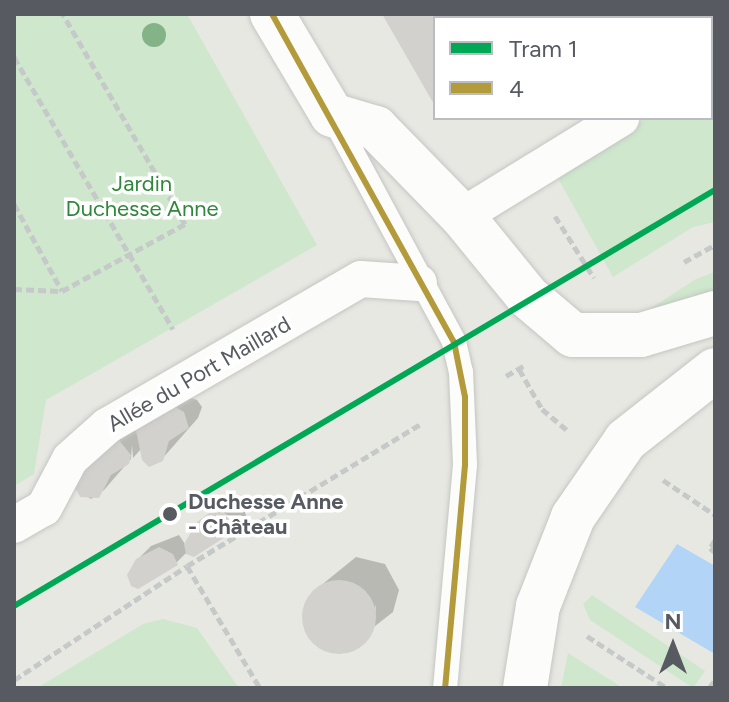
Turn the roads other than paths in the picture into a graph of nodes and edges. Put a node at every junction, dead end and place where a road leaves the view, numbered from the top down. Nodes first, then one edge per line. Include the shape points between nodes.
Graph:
1 (272, 14) edge
2 (332, 115) junction
3 (618, 120) edge
4 (462, 216) junction
5 (419, 283) junction
6 (715, 313) edge
7 (715, 370) edge
8 (14, 525) edge
9 (445, 688) edge
10 (525, 688) edge

1 - 2 street
2 - 4 street via 376,128
2 - 5 lane
3 - 4 street
4 - 6 street via 528,297 573,335 641,335
5 - 8 street, Allée du Port Maillard via 361,279 107,426 70,459 44,508
5 - 9 lane via 454,342 465,397 465,465
7 - 10 street via 617,452 555,554 538,606

